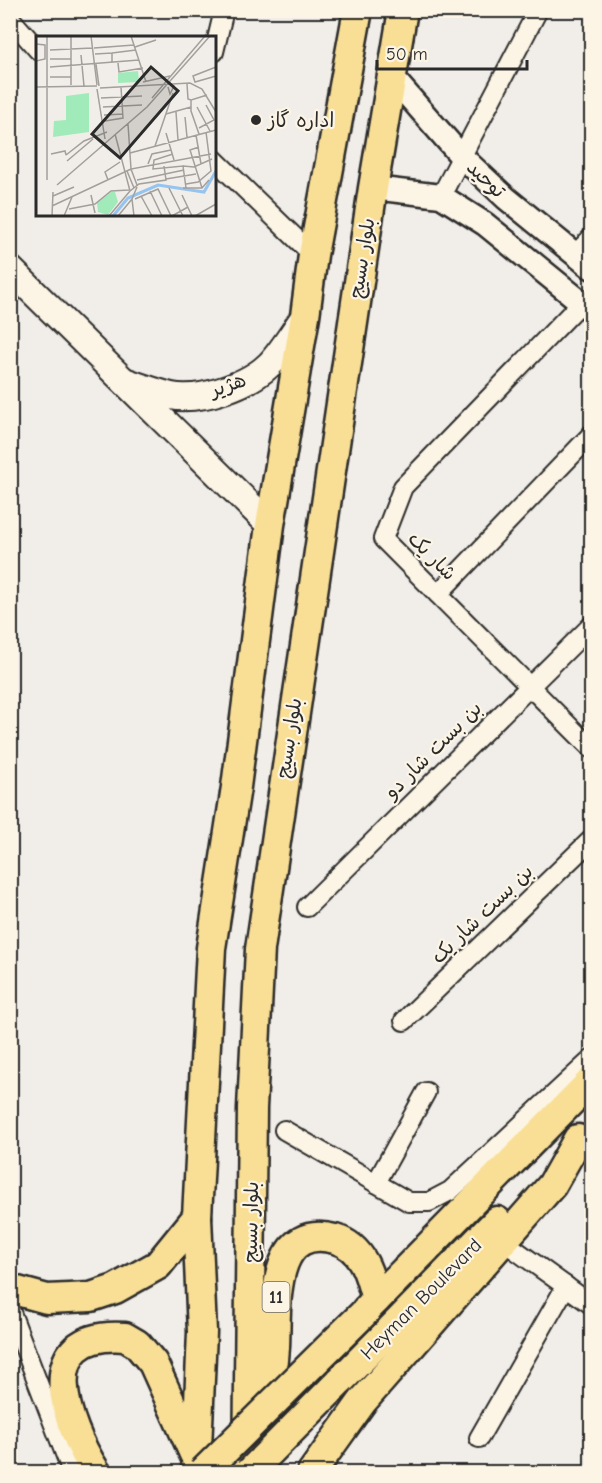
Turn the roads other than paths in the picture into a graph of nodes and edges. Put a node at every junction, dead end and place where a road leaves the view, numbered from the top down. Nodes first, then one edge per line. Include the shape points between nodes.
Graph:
1 (224, 10) edge
2 (358, 10) edge
3 (403, 10) edge
4 (534, 15) edge
5 (10, 18) edge
6 (216, 44) edge
7 (36, 48) edge
8 (392, 77) junction
9 (461, 156) junction
10 (216, 161) edge
11 (373, 188) junction
12 (441, 196) junction
13 (591, 237) edge
14 (313, 255) junction
15 (583, 261) edge
16 (10, 269) edge
17 (586, 307) edge
18 (305, 315) junction
19 (124, 381) junction
20 (591, 434) edge
21 (270, 525) junction
22 (438, 594) junction
23 (591, 625) edge
24 (530, 684) junction
25 (591, 749) edge
26 (236, 787) junction
27 (281, 795) junction
28 (591, 839) edge
29 (307, 907) dead end
30 (404, 1021) dead end
31 (591, 1059) edge
32 (591, 1080) edge
33 (426, 1092) dead end
34 (284, 1130) dead end
35 (584, 1132) edge
36 (376, 1183) junction
37 (197, 1217) junction
38 (503, 1241) junction
39 (566, 1286) junction
40 (10, 1289) edge
41 (591, 1305) edge
42 (371, 1306) junction
43 (10, 1310) edge
44 (479, 1438) dead end
45 (198, 1468) edge
46 (72, 1473) edge
47 (96, 1473) edge
48 (249, 1473) edge
49 (257, 1473) edge
50 (312, 1473) edge

1 - 6 street
2 - 14 main road
3 - 8 main road, بلوار بسیج
4 - 9 street
5 - 7 street
8 - 9 street, توحید
8 - 11 main road, بلوار بسیج
9 - 12 street
9 - 15 street, توحید
10 - 14 street
11 - 12 street, توحید
11 - 27 main road, بلوار بسیج
12 - 17 street, توحید via 485,224
13 - 15 street
14 - 18 main road
16 - 19 main road, هژیر
17 - 22 street, شار یک via 404,488 383,539
18 - 19 main road, هژیر via 270,364 230,388 174,396
18 - 21 main road
19 - 21 main road, هژیر
20 - 22 street
21 - 26 main road
22 - 24 street, شار یک
23 - 24 street, بن بست شار دو
24 - 25 street, شار یک
24 - 29 street, بن بست شار دو
26 - 27 main road
26 - 37 main road via 211,948
27 - 48 main road, بلوار بسیج via 260,949 253,1085
28 - 30 street, بن بست شار یک
31 - 36 street via 450,1191 429,1202 409,1202
32 - 42 main road, Heyman Boulevard
33 - 36 street
34 - 36 street
35 - 38 main road via 552,1185
35 - 48 main road, Heyman Boulevard, bridge
37 - 40 main road via 158,1265 115,1289 91,1297 48,1299
37 - 45 main road via 202,1332
38 - 39 street
38 - 50 main road via 362,1402
39 - 41 street
39 - 44 street
42 - 45 main road, Heyman Boulevard, bridge
42 - 49 main road, 11 via 371,1279 360,1256 347,1243 325,1236 304,1240 285,1258 276,1291 268,1429
43 - 46 street
45 - 47 main road via 146,1353 124,1337 103,1337 77,1348 62,1372 65,1400

